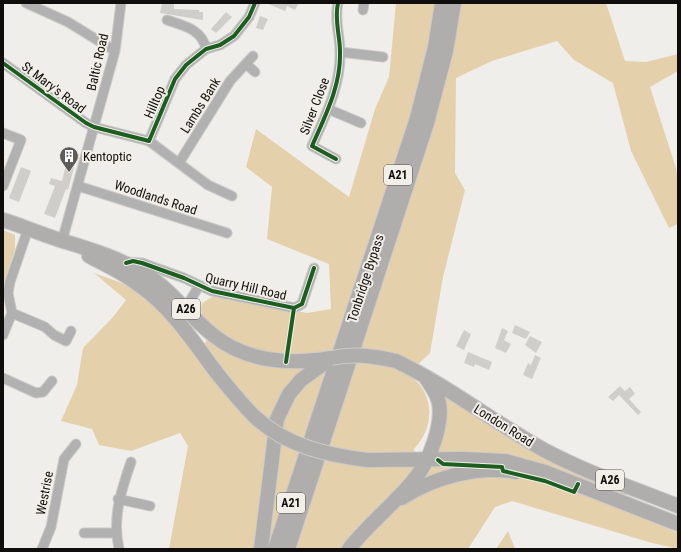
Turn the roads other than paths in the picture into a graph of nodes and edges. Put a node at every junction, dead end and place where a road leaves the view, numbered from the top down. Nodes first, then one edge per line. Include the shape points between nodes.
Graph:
1 (26, 3) edge
2 (121, 3) edge
3 (256, 3) edge
4 (338, 3) edge
5 (442, 3) edge
6 (454, 3) edge
7 (167, 20) dead end
8 (206, 49) junction
9 (115, 51) junction
10 (340, 52) junction
11 (253, 56) dead end
12 (383, 57) dead end
13 (3, 63) edge
14 (246, 64) junction
15 (255, 72) dead end
16 (328, 109) junction
17 (361, 123) dead end
18 (94, 127) junction
19 (3, 133) edge
20 (149, 141) junction
21 (336, 159) dead end
22 (179, 163) junction
23 (3, 186) edge
24 (78, 186) junction
25 (232, 196) dead end
26 (3, 220) edge
27 (28, 228) junction
28 (227, 233) dead end
29 (62, 241) junction
30 (126, 263) junction
31 (314, 268) dead end
32 (199, 286) junction
33 (12, 313) junction
34 (181, 314) junction
35 (71, 331) dead end
36 (3, 335) edge
37 (312, 366) junction
38 (422, 373) junction
39 (3, 378) edge
40 (52, 381) dead end
41 (439, 424) junction
42 (76, 444) dead end
43 (407, 459) junction
44 (426, 459) junction
45 (131, 462) dead end
46 (562, 479) junction
47 (118, 499) junction
48 (150, 506) dead end
49 (678, 506) edge
50 (385, 509) junction
51 (678, 524) edge
52 (84, 533) dead end
53 (115, 534) junction
54 (42, 549) edge
55 (119, 549) edge
56 (261, 549) edge
57 (275, 549) edge
58 (288, 549) edge
59 (349, 549) edge

1 - 9 street via 68,22
2 - 9 street, Baltic Road
3 - 8 street, Hilltop via 234,36 220,45
4 - 10 street, Silver Close via 335,14
5 - 57 highway, Tonbridge Bypass / A21 via 435,47 416,118
6 - 58 highway, Tonbridge Bypass / A21 via 446,51 427,123
7 - 8 street via 196,31 204,40
8 - 20 street, Hilltop via 186,65 175,79
9 - 18 street, Baltic Road
10 - 12 street
10 - 16 street, Silver Close via 339,77
11 - 14 street, Lambs Bank
13 - 18 street, St Mary's Road via 86,124
14 - 15 street
14 - 22 street, Lambs Bank via 230,81
16 - 17 street
16 - 21 street, Silver Close via 308,145
18 - 20 street
18 - 24 street, Baltic Road
19 - 23 street via 21,140
20 - 22 street
22 - 25 street via 208,185
24 - 28 street, Woodlands Road
24 - 29 street, Baltic Road
26 - 27 highway, Quarry Hill Road / A26
27 - 29 highway, Quarry Hill Road / A26
27 - 33 street via 10,282 8,293
29 - 30 highway, Quarry Hill Road / A26 via 99,251
29 - 34 highway, Quarry Hill Road / A26 via 140,285
30 - 32 street, Quarry Hill Road via 142,263
30 - 34 highway, Quarry Hill Road / A26 via 162,286
31 - 32 street, Quarry Hill Road via 302,304 294,308
32 - 34 street
33 - 35 street via 45,327 54,335 66,340
33 - 36 street
34 - 37 highway, Quarry Hill Road / A26 via 242,352
34 - 43 highway, Quarry Hill Road / A26, bridge via 216,372 255,417 285,438 319,452 368,460
37 - 38 highway, London Road / A26, bridge via 331,358 362,354 396,361
37 - 56 highway via 289,394 277,420
38 - 41 highway via 438,401
38 - 49 highway, London Road / A26 via 544,450 593,473
39 - 40 street via 36,393 43,392
41 - 43 highway via 426,446 418,454
41 - 44 highway
42 - 54 street, Westrise via 64,459 51,527
43 - 44 highway, Quarry Hill Road / A26
44 - 46 highway, Quarry Hill Road / A26 via 505,461
44 - 50 highway via 417,477
45 - 47 street
46 - 50 highway via 502,470 467,473 411,492
46 - 51 highway, Quarry Hill Road / A26
47 - 48 street
47 - 53 street
50 - 59 highway
52 - 53 street
53 - 55 street

